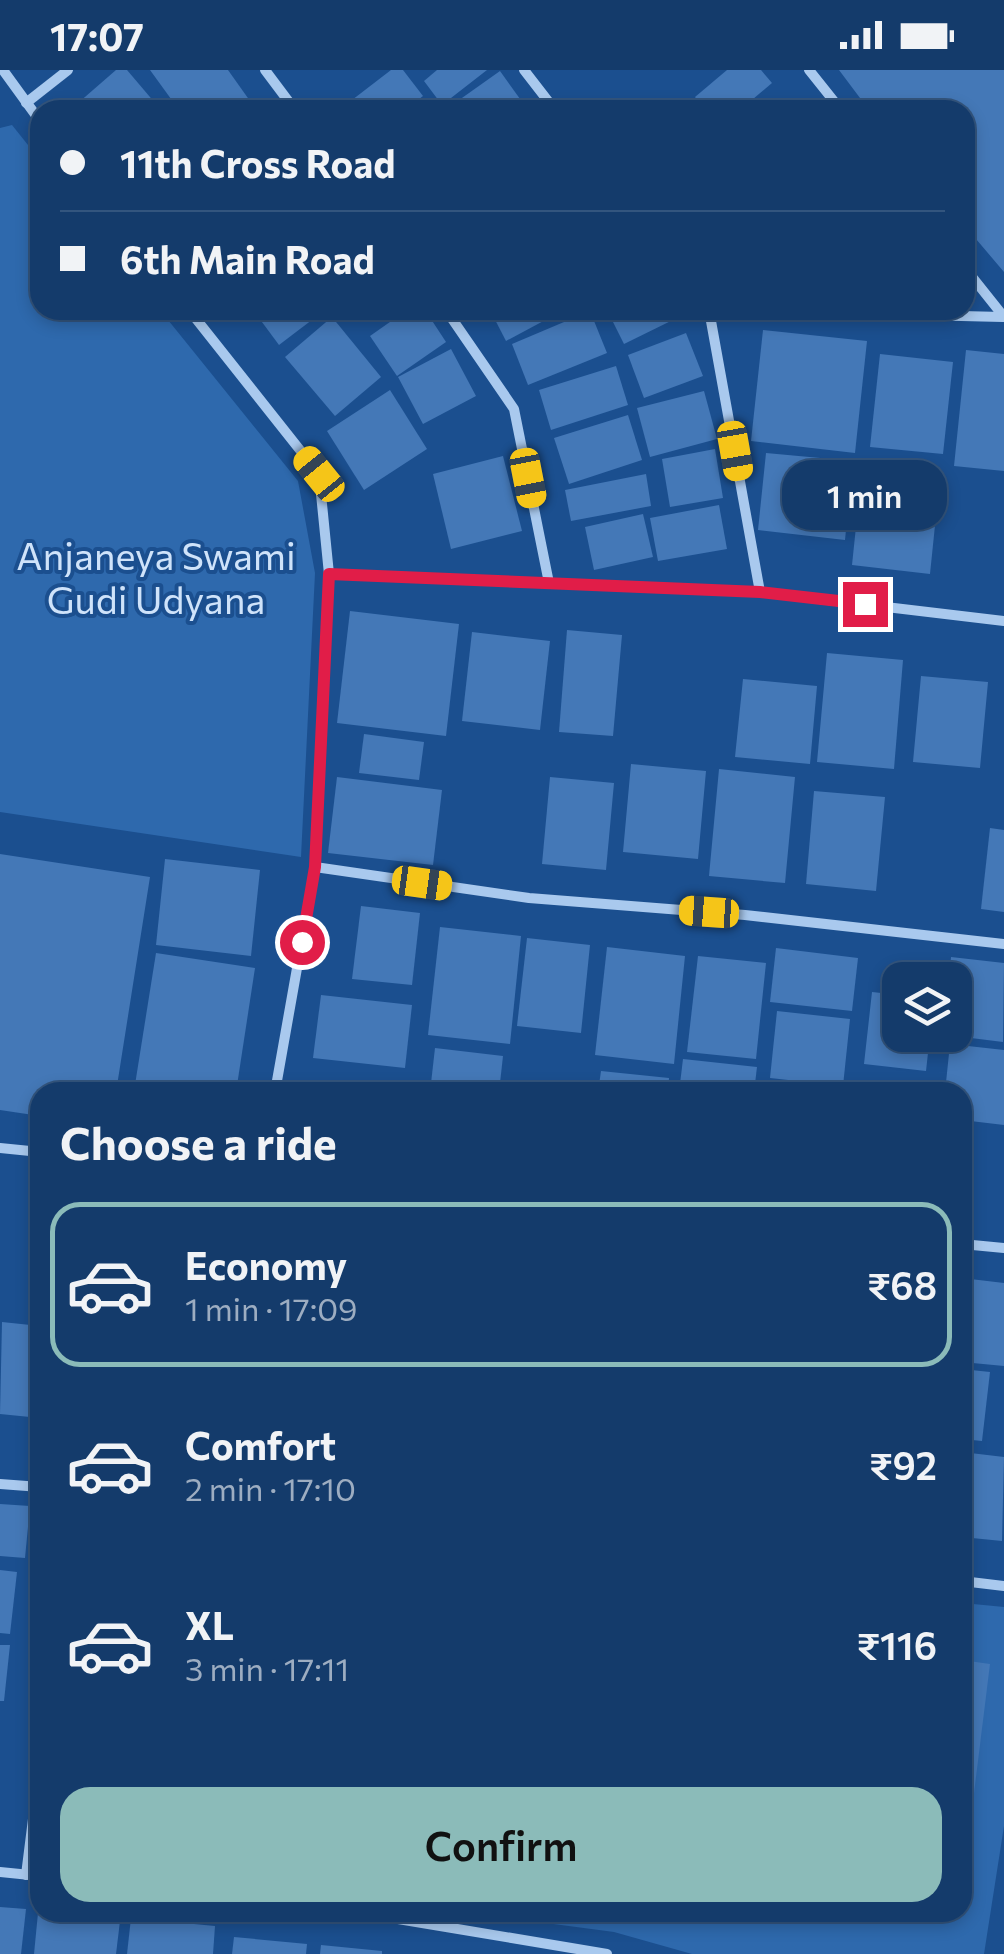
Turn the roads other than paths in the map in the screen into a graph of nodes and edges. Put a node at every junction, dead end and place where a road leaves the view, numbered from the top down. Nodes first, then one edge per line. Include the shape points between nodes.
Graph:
1 (3, 70) edge
2 (68, 70) edge
3 (264, 70) edge
4 (524, 70) edge
5 (809, 70) edge
6 (31, 100) edge
7 (287, 100) edge
8 (547, 100) edge
9 (833, 100) edge
10 (30, 101) edge
11 (26, 104) junction
12 (30, 109) edge
13 (975, 281) edge
14 (975, 316) edge
15 (1004, 317) edge
16 (198, 320) edge
17 (453, 320) edge
18 (711, 320) edge
19 (329, 574) junction
20 (549, 584) junction
21 (760, 592) junction
22 (1004, 621) edge
23 (315, 867) junction
24 (1004, 944) edge
25 (277, 1082) edge
26 (0, 1148) edge
27 (30, 1151) edge
28 (972, 1245) edge
29 (1004, 1248) edge
30 (0, 1484) edge
31 (30, 1486) edge
32 (972, 1582) edge
33 (1004, 1586) edge
34 (30, 1843) edge
35 (0, 1872) edge
36 (26, 1875) junction
37 (30, 1875) edge
38 (416, 1922) edge
39 (607, 1954) edge

1 - 11 street
2 - 6 street
3 - 7 street
4 - 8 street
5 - 9 street
10 - 11 street
11 - 12 street
13 - 15 street
14 - 15 street
16 - 19 street via 319,474
17 - 20 street via 514,408
18 - 21 street
19 - 20 street
19 - 23 street
20 - 21 street
21 - 22 street
23 - 24 street via 529,898
23 - 25 street
26 - 27 street
28 - 29 street
30 - 31 street
32 - 33 street
34 - 36 street
35 - 36 street
36 - 37 street
38 - 39 street

